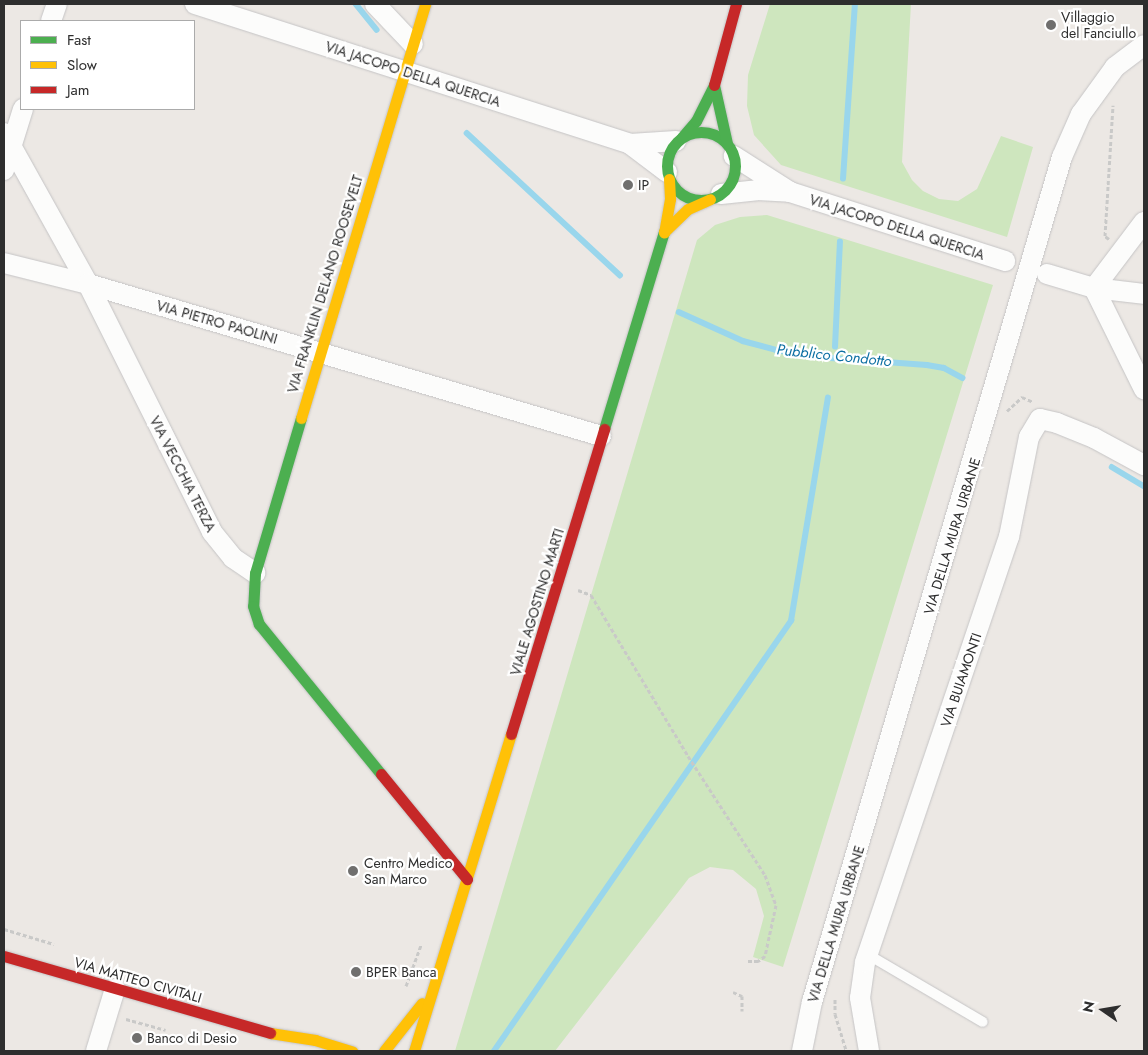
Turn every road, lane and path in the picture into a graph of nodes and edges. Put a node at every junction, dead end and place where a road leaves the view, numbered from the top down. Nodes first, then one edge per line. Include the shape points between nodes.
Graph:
1 (57, 4) edge
2 (195, 4) edge
3 (375, 4) edge
4 (425, 4) edge
5 (736, 4) edge
6 (51, 20) edge
7 (413, 44) junction
8 (1144, 45) edge
9 (1115, 67) junction
10 (405, 71) junction
11 (714, 85) junction
12 (22, 110) edge
13 (8, 139) edge
14 (679, 139) junction
15 (630, 144) junction
16 (731, 150) junction
17 (4, 170) edge
18 (668, 175) junction
19 (790, 192) junction
20 (715, 196) junction
21 (1144, 222) edge
22 (664, 232) junction
23 (1122, 247) junction
24 (1005, 261) dead end
25 (4, 263) edge
26 (1047, 274) dead end
27 (88, 284) junction
28 (1094, 288) junction
29 (1144, 294) edge
30 (319, 353) junction
31 (1144, 389) edge
32 (1040, 419) junction
33 (601, 436) junction
34 (981, 436) junction
35 (1144, 465) edge
36 (254, 573) junction
37 (582, 581) dead end
38 (559, 582) junction
39 (579, 590) junction
40 (576, 600) dead end
41 (467, 878) junction
42 (420, 945) dead end
43 (867, 954) junction
44 (4, 956) edge
45 (748, 961) dead end
46 (437, 981) junction
47 (405, 988) dead end
48 (115, 989) junction
49 (732, 992) dead end
50 (742, 1011) dead end
51 (983, 1022) dead end
52 (263, 1032) junction
53 (283, 1046) dead end
54 (96, 1051) edge
55 (352, 1051) edge
56 (384, 1051) edge
57 (414, 1051) edge
58 (802, 1051) edge
59 (869, 1051) edge

1 - 6 street
2 - 10 street, VIA JACOPO DELLA QUERCIA
3 - 7 street
4 - 7 main road, VIA FRANKLIN DELANO ROOSEVELT
5 - 11 main road
7 - 10 main road, VIA FRANKLIN DELANO ROOSEVELT
8 - 9 street, VIA DELLA MURA URBANE
9 - 23 path via 1105,236
9 - 34 street, VIA DELLA MURA URBANE via 1081,114 1062,157
10 - 15 street, VIA JACOPO DELLA QUERCIA
10 - 30 main road, VIA FRANKLIN DELANO ROOSEVELT
11 - 14 main road via 696,121
11 - 16 main road
12 - 13 street
13 - 17 street
13 - 27 street, VIA VECCHIA TERZA
14 - 15 street, VIA JACOPO DELLA QUERCIA
14 - 16 main road via 704,131 722,138
14 - 18 main road via 667,157
15 - 18 street, VIA JACOPO DELLA QUERCIA
16 - 19 street, VIA JACOPO DELLA QUERCIA
16 - 20 main road via 733,178
18 - 20 main road via 683,195 693,199
18 - 22 main road, VIALE AGOSTINO MARTI via 670,199
19 - 20 street, VIA JACOPO DELLA QUERCIA via 757,190
19 - 24 street, VIA JACOPO DELLA QUERCIA
20 - 22 main road, VIALE AGOSTINO MARTI via 688,209
21 - 23 street
22 - 33 main road, VIALE AGOSTINO MARTI
23 - 28 street
25 - 27 street, VIA PIETRO PAOLINI
26 - 28 street
27 - 30 street, VIA PIETRO PAOLINI
27 - 36 street, VIA VECCHIA TERZA via 212,532 233,558
28 - 29 street
28 - 31 street
30 - 33 street, VIA PIETRO PAOLINI
30 - 36 main road, VIA FRANKLIN DELANO ROOSEVELT
32 - 34 path via 1033,401 1022,397
32 - 35 street via 1094,438
32 - 43 street, VIA BUIAMONTI via 1029,437 1009,537
33 - 38 main road, VIALE AGOSTINO MARTI
34 - 58 street, VIA DELLA MURA URBANE via 812,1002
36 - 41 main road via 253,606 258,624
37 - 39 path
38 - 39 path
38 - 41 main road, VIALE AGOSTINO MARTI
39 - 40 path
39 - 45 path via 592,595 688,756 765,875 776,905 764,956 758,961
41 - 46 main road, VIALE AGOSTINO MARTI
42 - 47 path
43 - 51 lane
43 - 59 street, VIA BUIAMONTI via 860,998
44 - 48 main road, VIA MATTEO CIVITALI
46 - 56 main road, VIALE AGOSTINO MARTI
46 - 57 main road, VIALE AGOSTINO MARTI
48 - 52 main road, VIA MATTEO CIVITALI
48 - 54 street
49 - 50 path via 742,996
52 - 53 main road, VIA MATTEO CIVITALI
52 - 55 main road, VIA MATTEO CIVITALI via 315,1040

